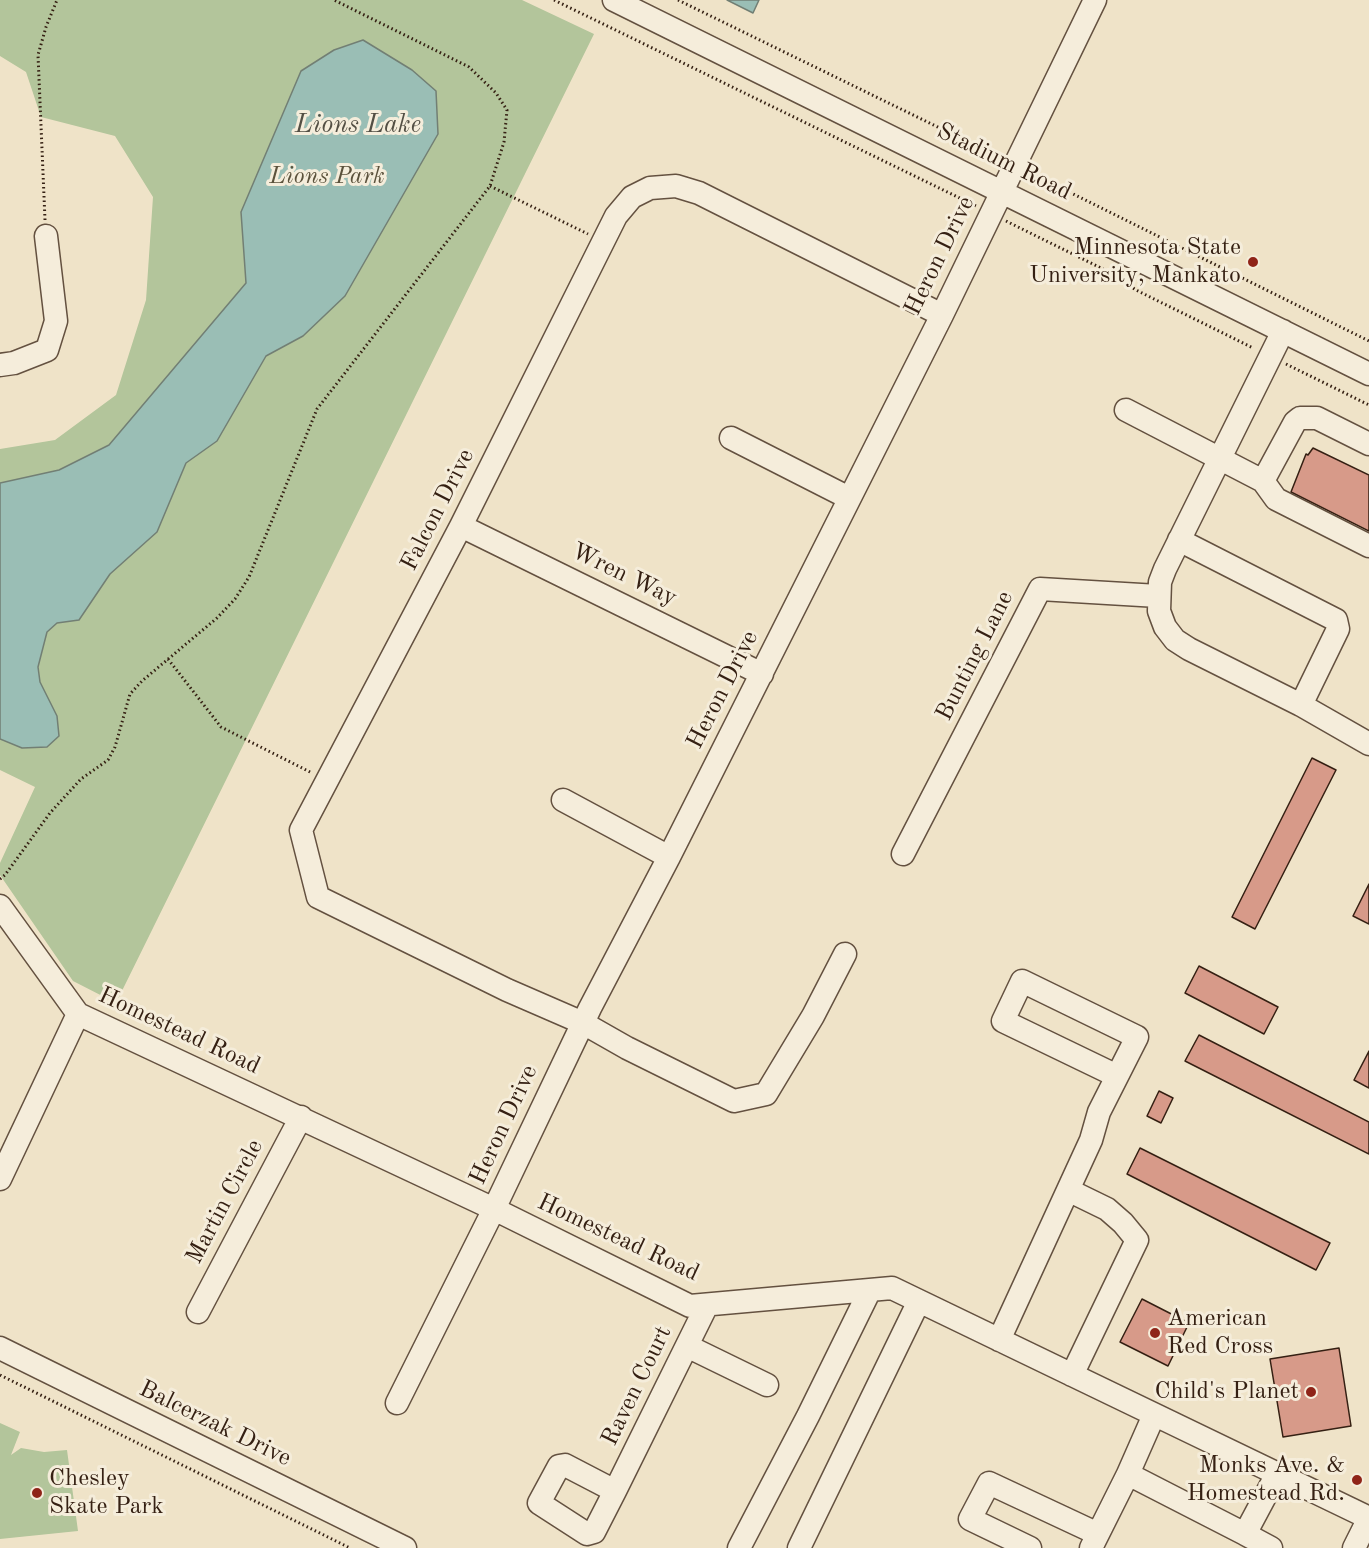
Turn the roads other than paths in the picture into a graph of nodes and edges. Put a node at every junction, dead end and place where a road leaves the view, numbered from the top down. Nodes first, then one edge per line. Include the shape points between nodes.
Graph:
1 (614, 0) edge
2 (1095, 0) edge
3 (1002, 191) junction
4 (46, 236) road end
5 (942, 315) junction
6 (1283, 331) junction
7 (0, 365) edge
8 (1369, 374) edge
9 (1126, 410) dead end
10 (731, 438) dead end
11 (1369, 444) edge
12 (1220, 458) junction
13 (1263, 480) junction
14 (849, 498) junction
15 (462, 526) junction
16 (1179, 540) junction
17 (1369, 546) edge
18 (1158, 596) junction
19 (762, 674) junction
20 (1301, 705) junction
21 (1369, 744) edge
22 (563, 800) dead end
23 (903, 854) dead end
24 (669, 857) junction
25 (0, 906) edge
26 (845, 954) dead end
27 (78, 1014) junction
28 (583, 1023) junction
29 (1118, 1076) junction
30 (301, 1117) junction
31 (0, 1179) edge
32 (1068, 1190) junction
33 (494, 1209) junction
34 (870, 1290) junction
35 (919, 1301) junction
36 (707, 1305) junction
37 (198, 1312) dead end
38 (999, 1340) junction
39 (687, 1346) junction
40 (0, 1348) edge
41 (1072, 1375) junction
42 (766, 1385) dead end
43 (397, 1403) dead end
44 (1154, 1415) junction
45 (1128, 1474) junction
46 (1277, 1474) junction
47 (615, 1491) dead end
48 (1369, 1518) edge
49 (1245, 1534) junction
50 (1095, 1541) edge
51 (405, 1548) edge
52 (739, 1548) edge
53 (799, 1548) edge
54 (1030, 1548) edge
55 (1271, 1548) edge
56 (1354, 1548) edge

1 - 3 street, Stadium Road
2 - 3 street, Heron Drive
3 - 5 street, Heron Drive
3 - 6 street, Stadium Road
4 - 7 street via 56,321 46,350
5 - 14 street, Heron Drive
5 - 15 street, Falcon Drive via 699,193 676,186 650,188 632,197 616,216
6 - 8 street, Stadium Road
6 - 12 street
9 - 12 street
10 - 14 street
11 - 13 street via 1317,418 1300,418
12 - 13 street
12 - 16 street
13 - 17 street via 1276,499
14 - 19 street, Heron Drive
15 - 19 street, Wren Way
15 - 28 street, Falcon Drive via 301,830 318,897
16 - 18 street via 1160,582
16 - 20 street via 1336,621 1338,629
18 - 20 street via 1165,627 1175,640
18 - 23 street, Bunting Lane via 1040,589
19 - 24 street, Heron Drive
20 - 21 street
22 - 24 street
24 - 28 street, Heron Drive
25 - 27 street, Homestead Road
26 - 28 street via 813,1017 766,1094 734,1101
27 - 30 street, Homestead Road
27 - 31 street
28 - 33 street, Heron Drive
29 - 29 street via 1137,1037 1022,981 1003,1021
29 - 32 street
30 - 33 street, Homestead Road
30 - 37 street, Martin Circle
32 - 38 street
32 - 41 street via 1107,1209 1137,1240
33 - 36 street, Homestead Road via 690,1306
33 - 43 street, Heron Drive
34 - 35 street, Homestead Road via 892,1288
34 - 36 street, Homestead Road
34 - 52 street
35 - 38 street, Homestead Road
35 - 53 street
36 - 39 street, Raven Court
38 - 41 street, Homestead Road
39 - 42 street
39 - 47 street, Raven Court
40 - 51 street, Balcerzak Drive
41 - 44 street, Homestead Road
44 - 45 street
44 - 46 street, Homestead Road
45 - 49 street
45 - 50 street
46 - 48 street, Homestead Road
46 - 49 street
48 - 56 street
49 - 55 street
50 - 54 street via 989,1483 970,1519

